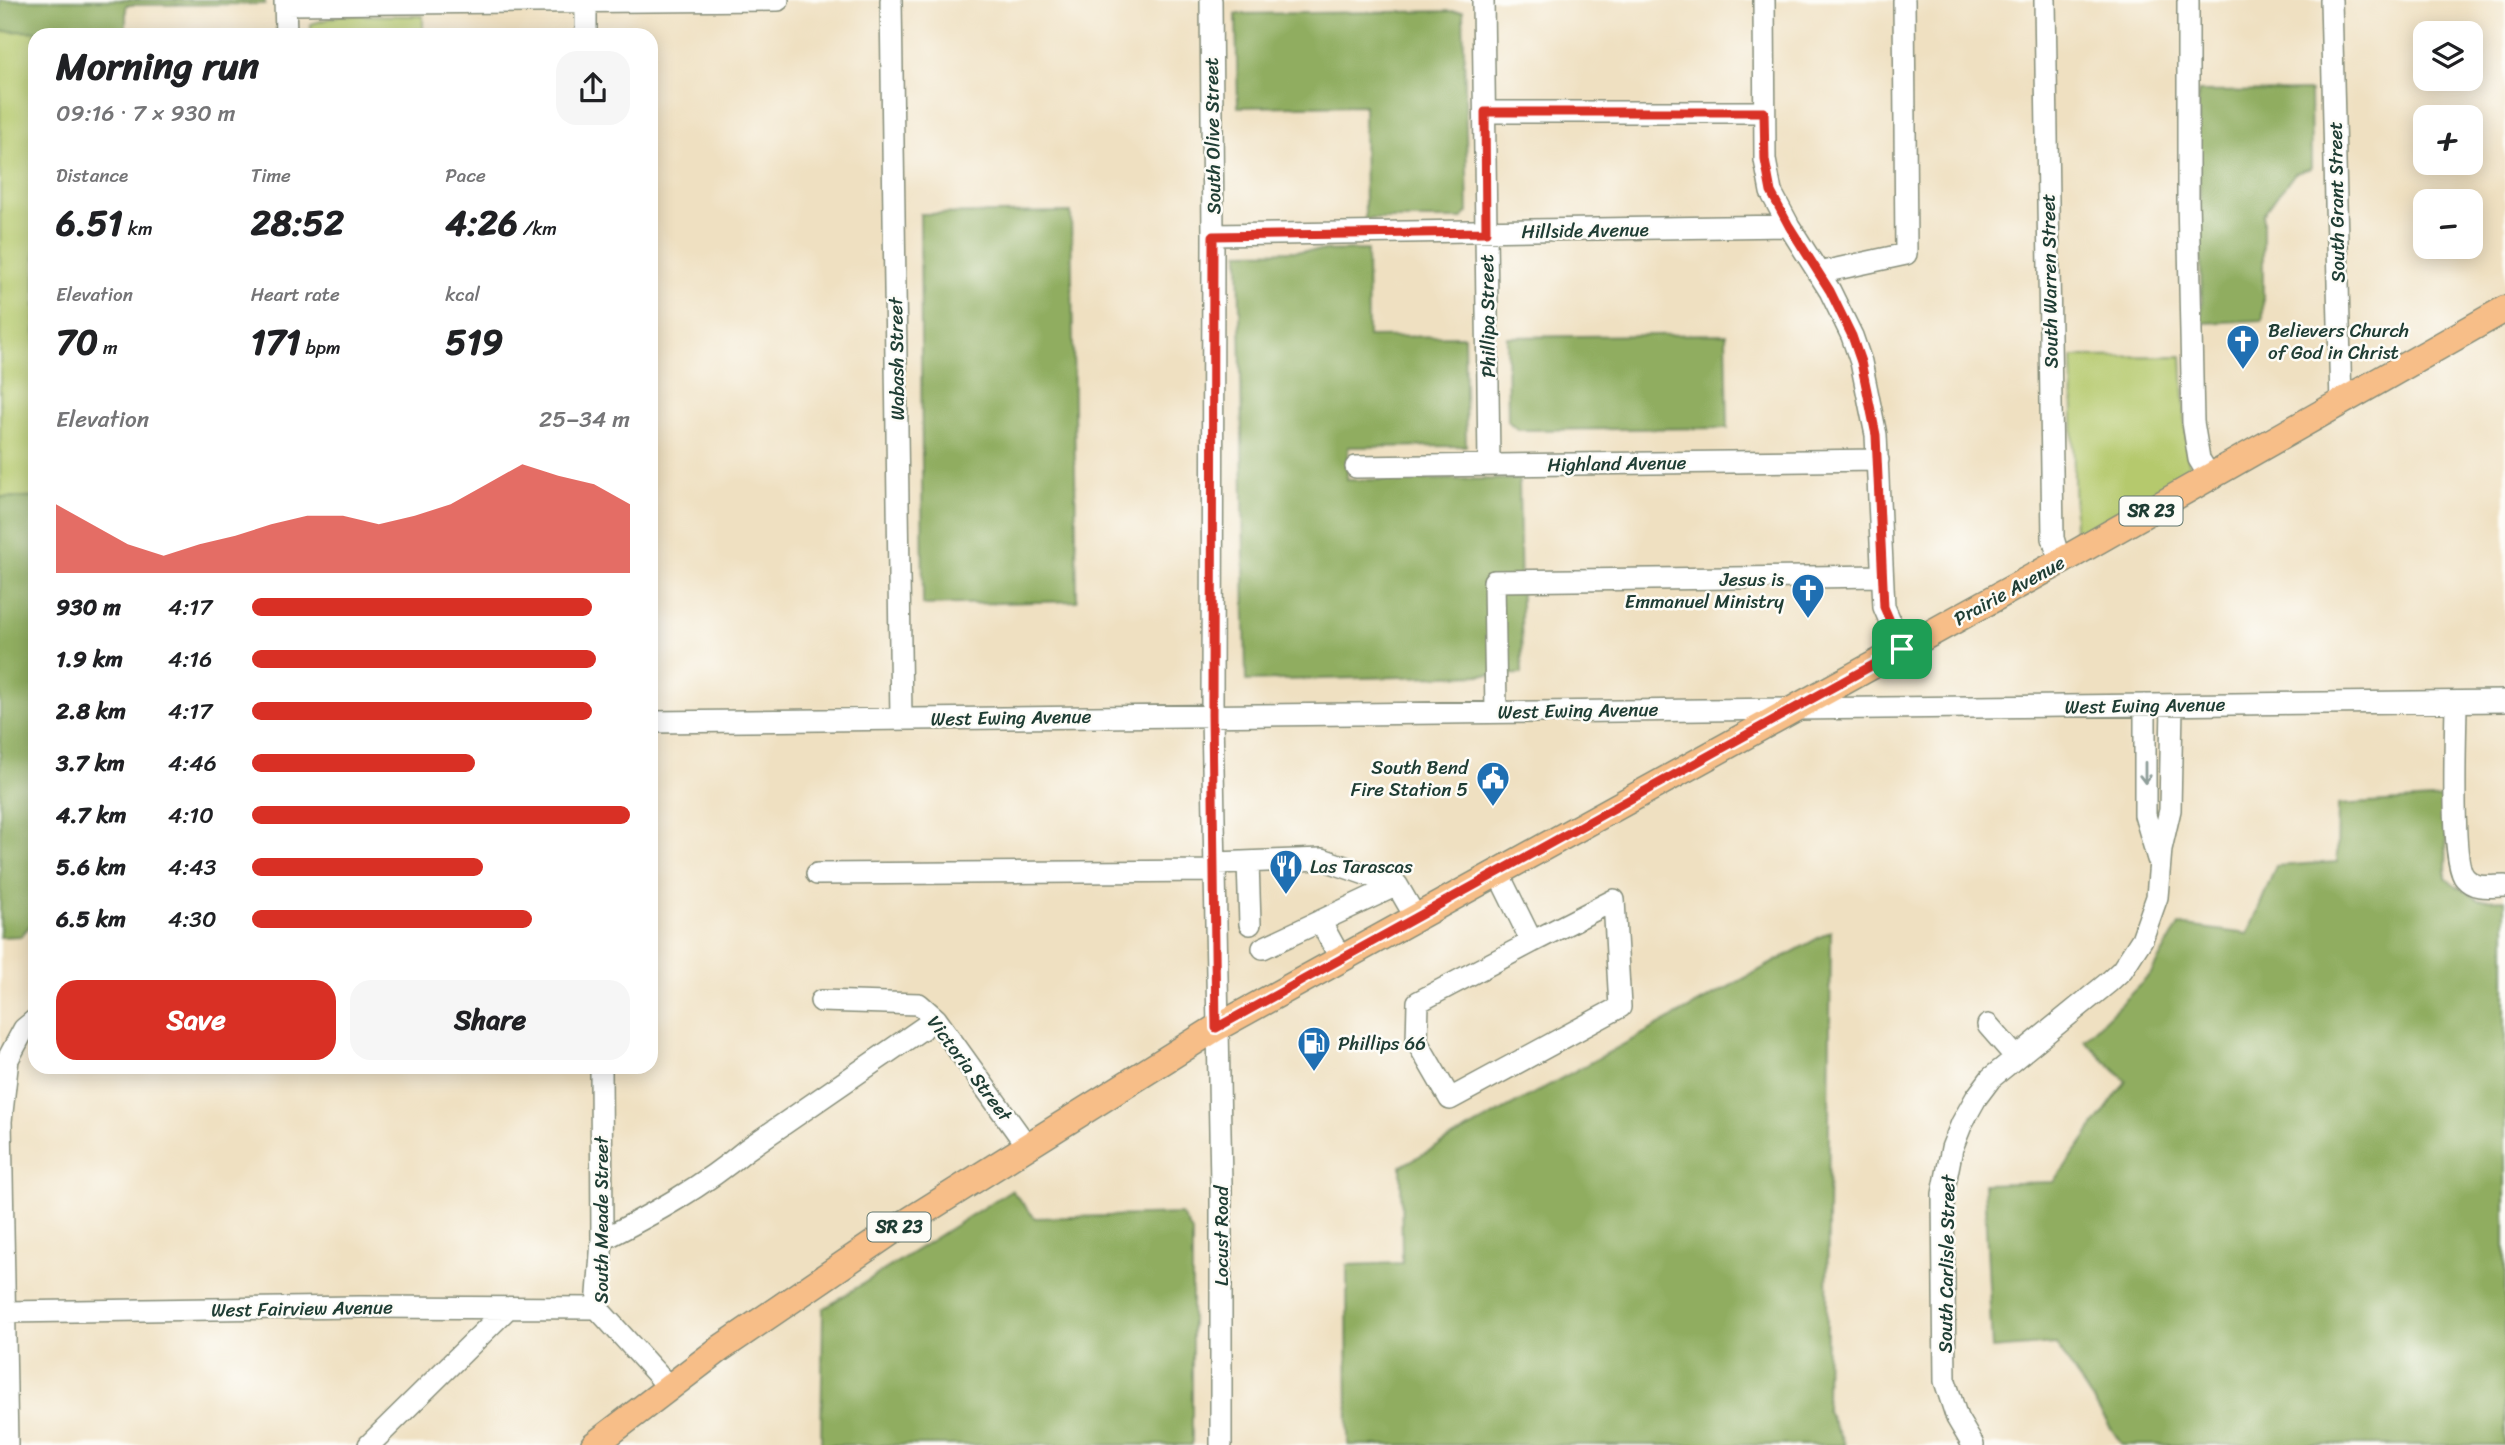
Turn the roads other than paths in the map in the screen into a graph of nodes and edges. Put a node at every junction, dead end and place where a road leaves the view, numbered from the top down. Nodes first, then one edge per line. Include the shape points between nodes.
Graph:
1 (586, 0) edge
2 (735, 0) edge
3 (778, 0) edge
4 (891, 0) edge
5 (1211, 0) edge
6 (1483, 0) edge
7 (1764, 0) edge
8 (1904, 0) edge
9 (2045, 0) edge
10 (2189, 0) edge
11 (2331, 0) edge
12 (432, 1) edge
13 (285, 2) edge
14 (285, 28) edge
15 (586, 28) edge
16 (1485, 112) junction
17 (1764, 112) junction
18 (1789, 226) junction
19 (1486, 232) junction
20 (1213, 236) junction
21 (1818, 272) junction
22 (2505, 309) edge
23 (2341, 404) junction
24 (1878, 460) junction
25 (1489, 464) junction
26 (1356, 467) dead end
27 (2210, 477) junction
28 (2060, 562) junction
29 (1882, 576) junction
30 (1902, 649) junction
31 (2505, 701) edge
32 (2456, 702) junction
33 (2145, 705) junction
34 (2172, 705) junction
35 (1794, 708) junction
36 (1496, 711) junction
37 (1212, 715) junction
38 (901, 719) junction
39 (658, 722) edge
40 (2159, 861) junction
41 (1248, 862) junction
42 (1216, 867) junction
43 (1498, 873) junction
44 (817, 874) dead end
45 (1397, 885) junction
46 (2505, 886) edge
47 (1416, 918) junction
48 (1320, 921) junction
49 (1250, 924) dead end
50 (1532, 942) junction
51 (1263, 948) dead end
52 (1341, 959) junction
53 (821, 1001) dead end
54 (936, 1019) junction
55 (1988, 1025) dead end
56 (28, 1027) edge
57 (1216, 1028) junction
58 (2015, 1056) junction
59 (601, 1074) edge
60 (1027, 1146) junction
61 (603, 1240) junction
62 (508, 1308) junction
63 (597, 1308) junction
64 (6, 1312) junction
65 (669, 1387) junction
66 (8, 1445) edge
67 (369, 1445) edge
68 (594, 1445) edge
69 (1221, 1445) edge
70 (1973, 1445) edge

1 - 2 street
1 - 12 street
1 - 15 street
2 - 3 street
4 - 38 street, Wabash Street
5 - 20 street, South Olive Street
6 - 16 street, Phillipa Street
7 - 17 street
8 - 21 street via 1906,254
9 - 28 street, South Warren Street via 2053,538
10 - 27 street via 2193,422 2199,458
11 - 23 street, South Grant Street
12 - 13 street
13 - 14 street
16 - 17 street
16 - 19 street, Phillipa Street
17 - 18 street via 1771,192
18 - 19 street, Hillside Avenue
18 - 21 street
19 - 20 street, Hillside Avenue
19 - 25 street, Phillipa Street
20 - 37 street, South Olive Street
21 - 24 street via 1861,362
22 - 23 main road, Prairie Avenue / SR 23
23 - 27 main road, Prairie Avenue / SR 23
24 - 25 street, Highland Avenue
24 - 29 street
25 - 26 street, Highland Avenue
27 - 28 main road, Prairie Avenue / SR 23
28 - 30 main road, Prairie Avenue / SR 23
29 - 30 street via 1884,607
29 - 36 street via 1494,581
30 - 35 main road, Prairie Avenue / SR 23
31 - 32 street, West Ewing Avenue
32 - 34 street, West Ewing Avenue
32 - 46 street via 2460,872 2480,887
33 - 34 street, West Ewing Avenue
33 - 35 street, West Ewing Avenue
33 -> 40 street via 2145,815
34 - 40 street via 2170,810
35 - 36 street, West Ewing Avenue
35 - 43 main road, Prairie Avenue / SR 23
36 - 37 street, West Ewing Avenue
37 - 38 street, West Ewing Avenue
37 - 42 street, South Olive Street
38 - 39 street, West Ewing Avenue
40 - 58 street, South Carlisle Street via 2157,897 2133,954 2109,982
41 - 42 street
41 - 45 street via 1322,859
41 - 49 street
42 - 44 street
42 - 57 street, South Olive Street
43 - 47 main road, Prairie Avenue / SR 23
43 - 50 street
45 - 47 street
45 - 48 street
47 - 52 main road, Prairie Avenue / SR 23
48 - 51 street
48 - 52 street
50 - 50 street via 1614,900 1620,1007 1450,1099 1417,1042 1418,1002
52 - 57 main road, Prairie Avenue / SR 23
53 - 54 street, Victoria Street via 919,1004
54 - 60 street, Victoria Street
54 - 61 street via 722,1170
55 - 58 street
56 - 64 street via 8,1059 1,1121
57 - 60 main road, SR 23
57 - 69 street, Locust Road
58 - 70 street, South Carlisle Street via 1991,1078 1962,1123 1952,1148 1944,1194 1945,1381 1957,1418
59 - 61 street, South Meade Street
60 - 65 main road, SR 23 via 804,1291
61 - 63 street, South Meade Street
62 - 63 street, West Fairview Avenue
62 - 64 street, West Fairview Avenue
62 - 67 street
63 - 65 street, South Meade Street
64 - 66 street
65 - 68 main road, SR 23

